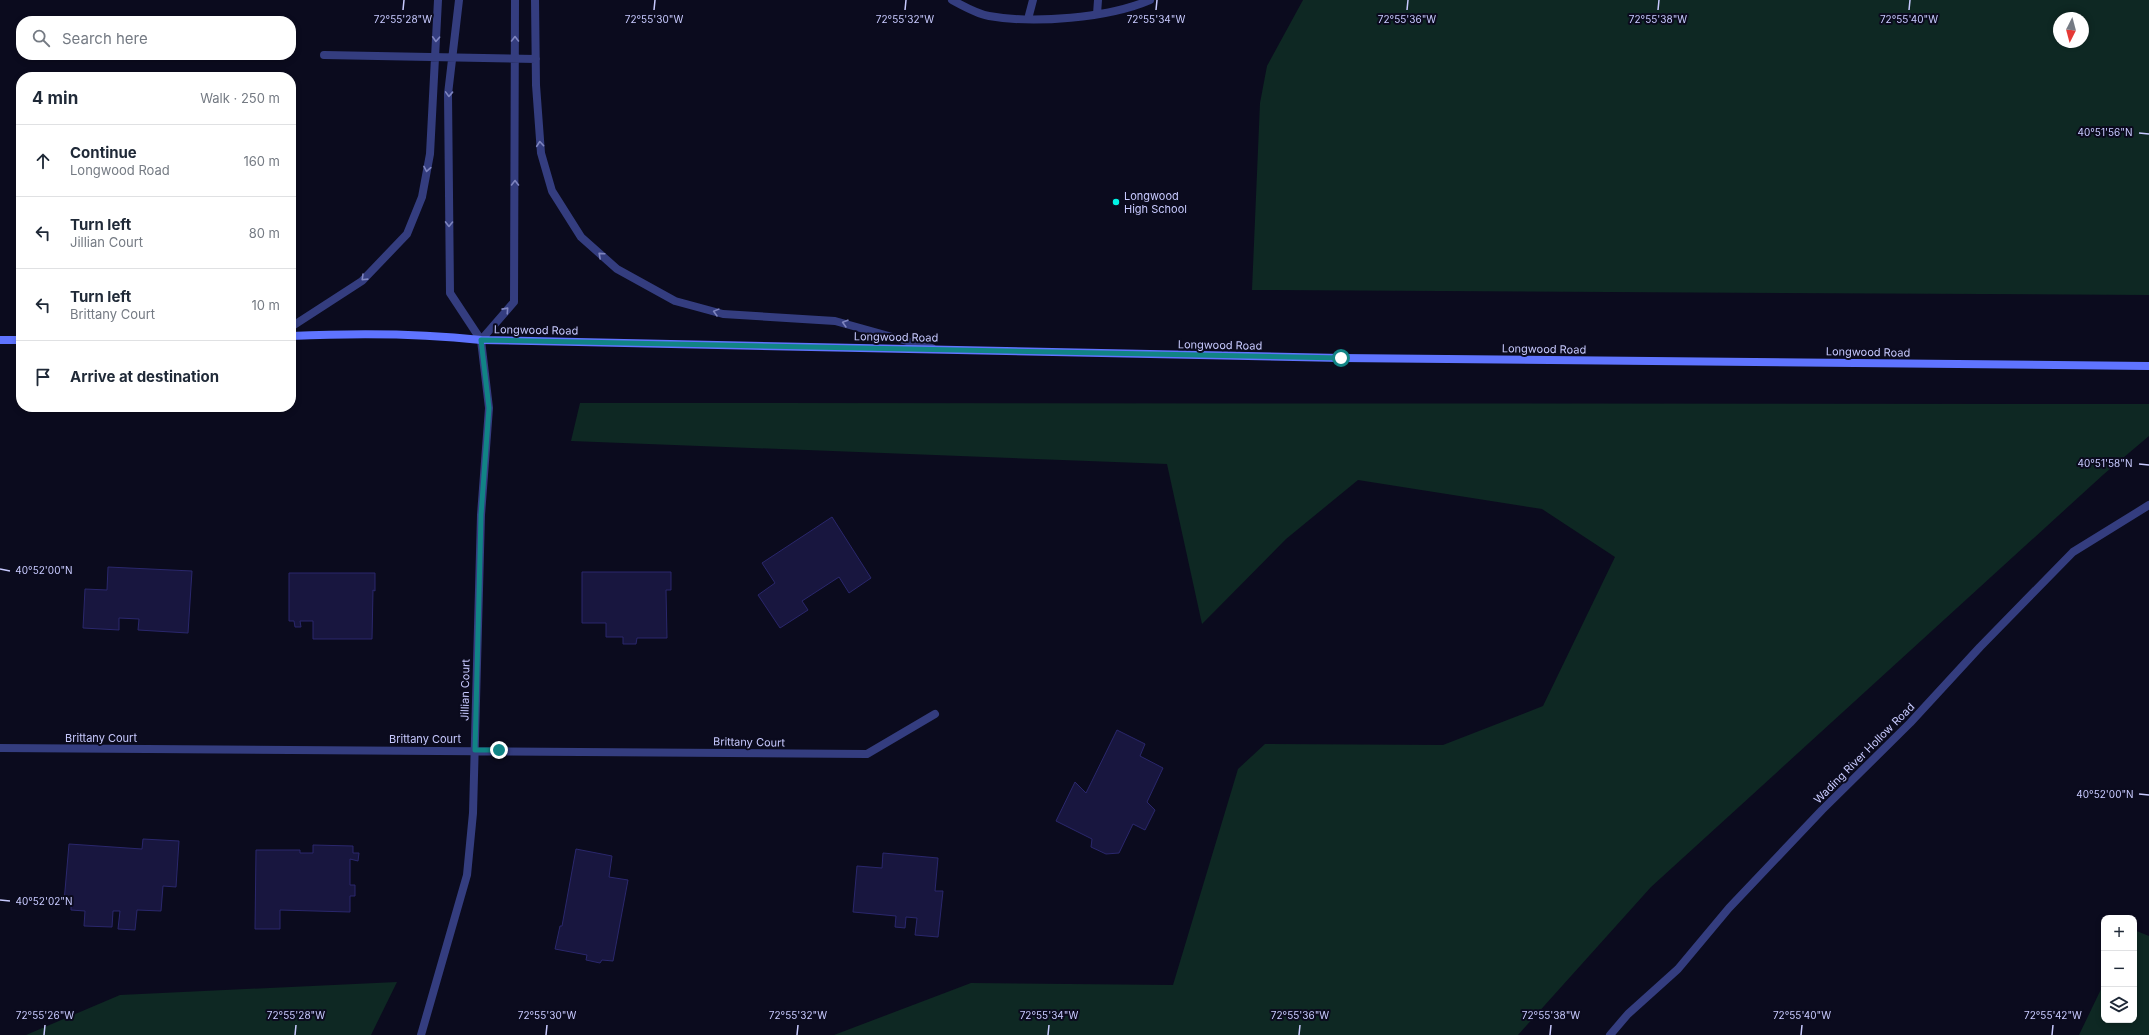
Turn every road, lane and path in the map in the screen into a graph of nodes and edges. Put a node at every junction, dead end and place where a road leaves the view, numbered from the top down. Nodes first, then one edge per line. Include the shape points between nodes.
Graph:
1 (438, 0) edge
2 (459, 0) edge
3 (515, 0) edge
4 (535, 0) edge
5 (952, 0) edge
6 (1033, 0) edge
7 (1098, 0) edge
8 (1150, 0) edge
9 (1097, 14) junction
10 (1028, 19) junction
11 (324, 55) dead end
12 (452, 57) junction
13 (435, 58) junction
14 (515, 59) junction
15 (536, 59) junction
16 (296, 324) edge
17 (296, 336) edge
18 (0, 340) edge
19 (16, 340) edge
20 (481, 340) junction
21 (937, 349) junction
22 (2149, 366) edge
23 (2149, 505) edge
24 (935, 714) dead end
25 (0, 748) edge
26 (475, 750) junction
27 (421, 1035) edge
28 (1610, 1035) edge

1 -> 13 street
2 - 12 street
14 -> 3 street
4 - 15 street
5 - 10 street via 988,16
6 - 10 street
7 - 9 street
8 - 9 street
9 - 10 street via 1083,18
11 - 13 street
12 - 13 street
12 - 14 street
12 -> 20 street via 448,94 450,293
13 -> 16 street via 430,154 422,197 407,234 362,281
14 - 15 street
20 -> 14 street via 514,302
21 -> 15 street via 835,321 723,314 676,301 617,269 581,237 552,191 541,153
17 - 20 main road, Longwood Road via 450,337
18 - 19 main road
20 - 21 main road, Longwood Road
20 - 26 street, Jillian Court via 489,408 481,515
21 - 22 main road, Longwood Road via 1318,357
23 - 28 street, Wading River Hollow Road via 2073,552 1729,908 1678,969 1628,1014
24 - 26 street, Brittany Court via 867,754
25 - 26 street, Brittany Court
26 - 27 street, Jillian Court via 473,813 466,875

